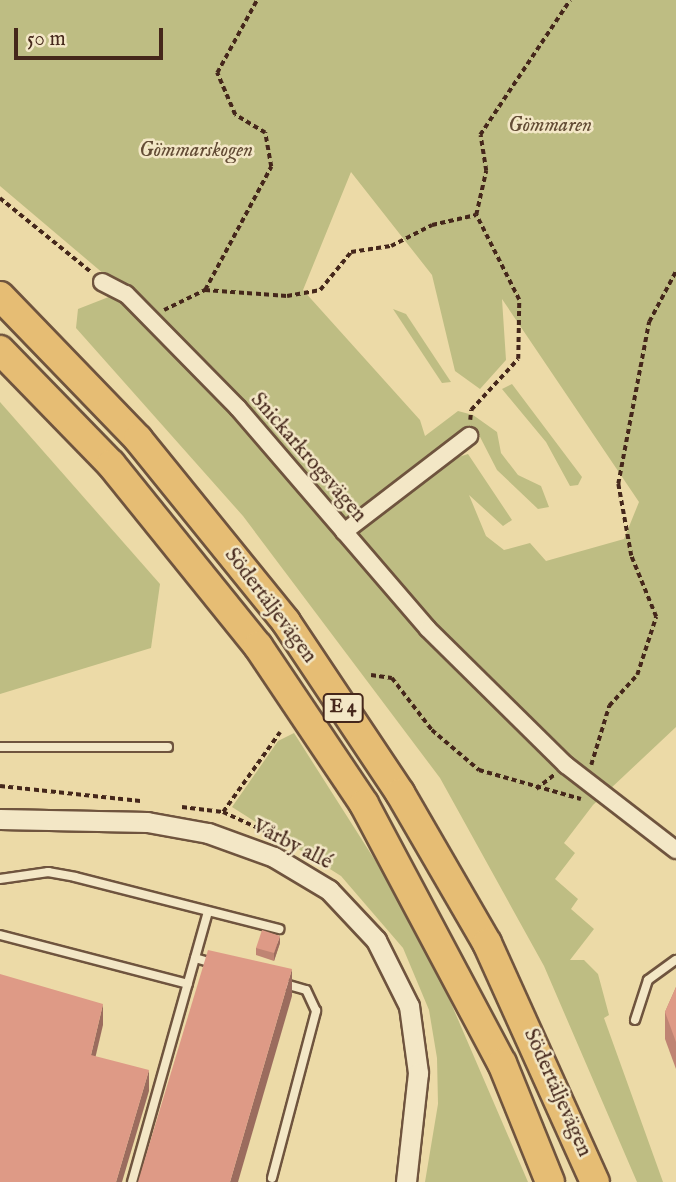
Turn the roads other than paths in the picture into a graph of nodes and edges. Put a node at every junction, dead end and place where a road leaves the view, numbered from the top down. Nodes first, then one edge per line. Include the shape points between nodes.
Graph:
1 (102, 282) road end
2 (0, 296) edge
3 (0, 350) edge
4 (469, 436) road end
5 (344, 532) junction
6 (0, 747) edge
7 (168, 747) dead end
8 (0, 819) edge
9 (673, 842) edge
10 (0, 879) edge
11 (208, 911) junction
12 (279, 929) dead end
13 (0, 935) edge
14 (195, 958) junction
15 (676, 960) edge
16 (220, 965) edge
17 (269, 979) edge
18 (188, 984) junction
19 (635, 1020) dead end
20 (272, 1178) dead end
21 (132, 1182) edge
22 (407, 1182) edge
23 (550, 1182) edge
24 (595, 1182) edge

1 - 5 street, Snickarkrogsvägen via 126,294 149,317
2 - 24 highway, Södertäljevägen / E 4 via 138,439 286,622 400,793 487,943
3 - 23 highway, Södertäljevägen / E 4 via 111,464 258,646 364,804 502,1063
4 - 5 street
5 - 9 street, Snickarkrogsvägen via 428,629 566,765
6 - 7 lane
8 - 22 street, Vårby allé via 92,819 208,833 293,866 347,906 395,970 413,1021 418,1098
10 - 11 lane via 48,872
11 - 12 lane
11 - 14 lane
13 - 18 lane
14 - 16 lane
14 - 18 lane
15 - 19 lane via 648,980
17 - 20 lane via 306,990 316,1002
18 - 21 lane

